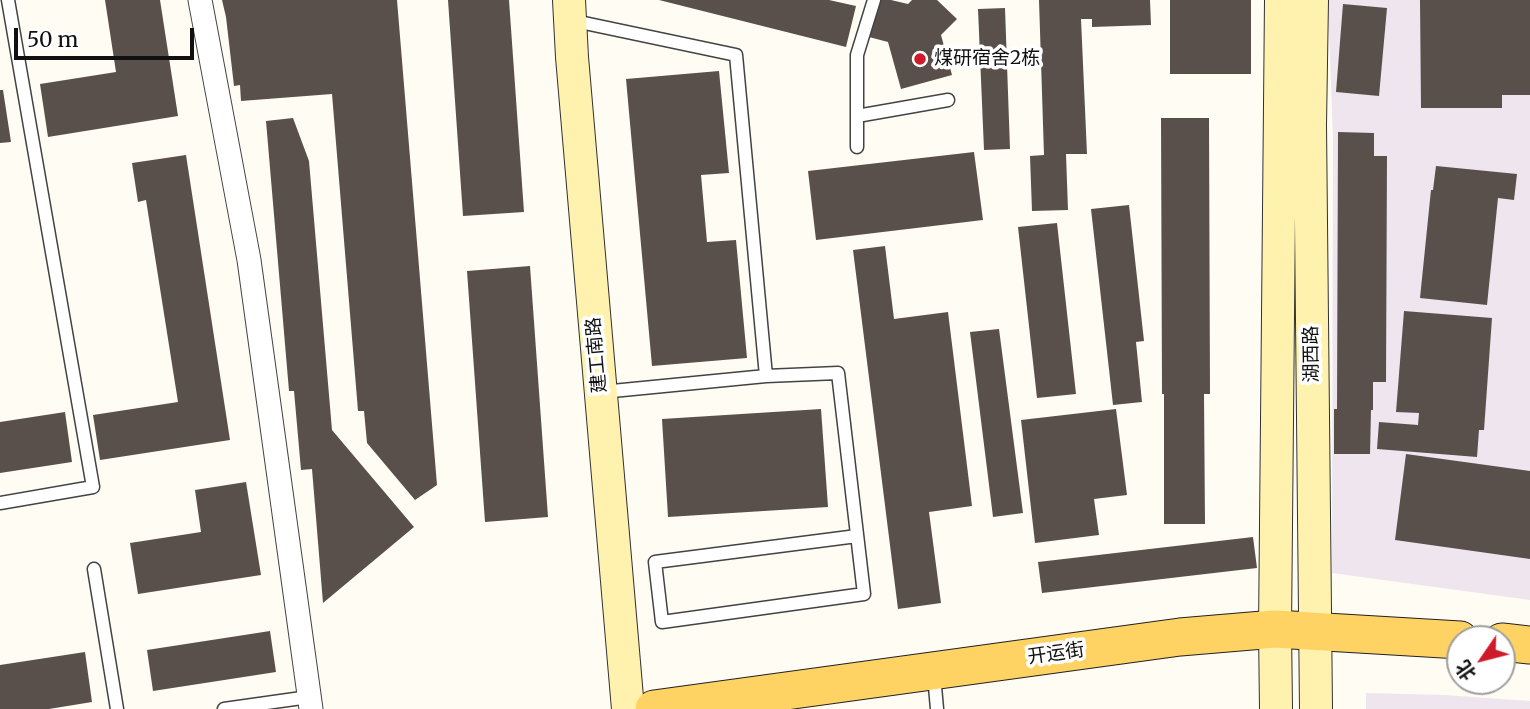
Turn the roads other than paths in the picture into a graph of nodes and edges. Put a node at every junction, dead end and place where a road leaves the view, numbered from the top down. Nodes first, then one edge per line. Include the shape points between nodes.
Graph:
1 (8, 0) edge
2 (200, 0) edge
3 (874, 0) edge
4 (1281, 0) edge
5 (1312, 0) edge
6 (569, 10) edge
7 (13, 32) junction
8 (0, 38) edge
9 (948, 100) dead end
10 (857, 116) junction
11 (856, 147) dead end
12 (766, 376) junction
13 (601, 392) junction
14 (0, 503) edge
15 (857, 536) junction
16 (94, 569) dead end
17 (1275, 629) junction
18 (1315, 630) junction
19 (1446, 638) edge
20 (933, 671) junction
21 (310, 703) edge
22 (117, 709) edge
23 (224, 709) edge
24 (628, 709) edge
25 (654, 709) edge
26 (937, 709) edge
27 (1276, 709) edge
28 (1316, 709) edge

1 - 7 lane
2 - 21 street via 248,260
3 - 10 lane via 857,55
4 - 17 main road, 湖西路
5 - 18 main road, 湖西路
6 - 12 lane via 736,55
6 - 13 main road, 建工南路
7 - 8 lane
7 - 14 lane via 93,487
9 - 10 lane
10 - 11 lane
12 - 13 lane
12 - 15 lane via 838,373
13 - 24 main road, 建工南路
15 - 15 lane via 864,594 662,622 655,562
16 - 22 lane
17 - 18 main road, 开运街
17 - 20 main road, 开运街 via 1180,637
17 - 27 main road, 湖西路
18 - 19 main road, 开运街
18 - 28 main road, 湖西路
20 - 25 main road, 开运街
20 - 26 lane
21 - 23 lane

